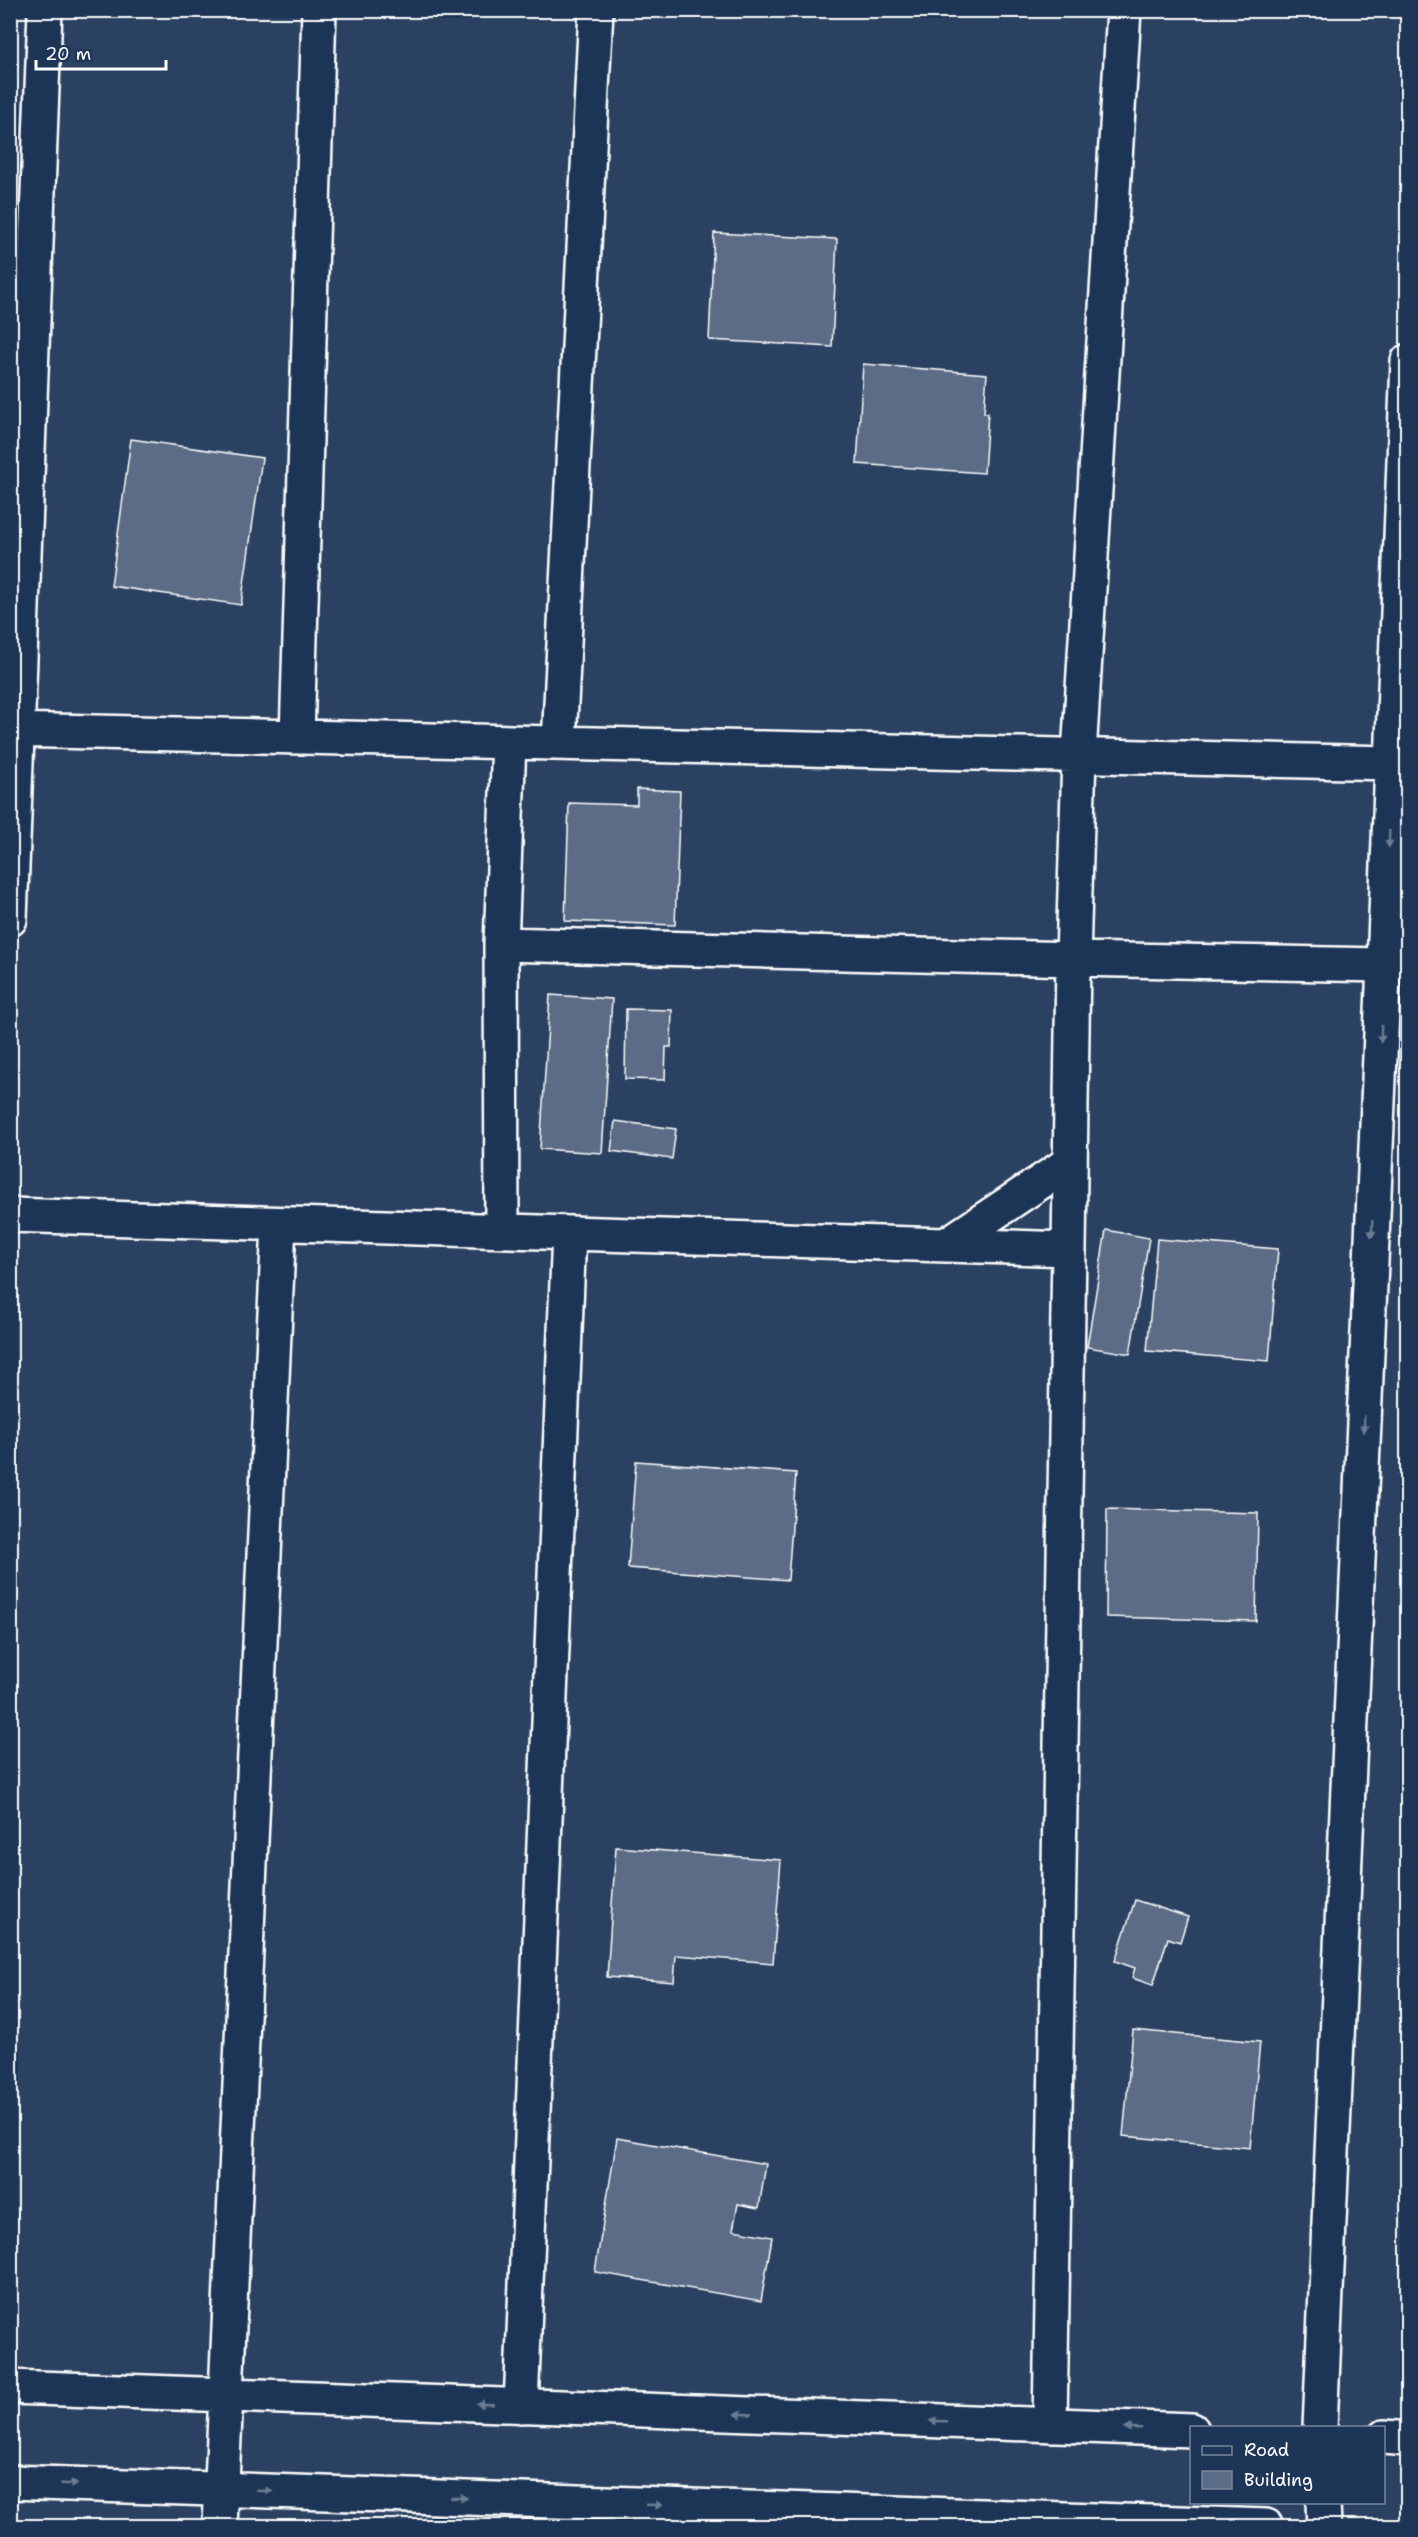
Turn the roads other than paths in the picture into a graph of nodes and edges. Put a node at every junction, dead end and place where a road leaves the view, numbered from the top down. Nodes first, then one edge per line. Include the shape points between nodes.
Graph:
1 (45, 10) edge
2 (320, 10) edge
3 (596, 10) edge
4 (1125, 10) edge
5 (1407, 361) edge
6 (1406, 435) edge
7 (14, 730) edge
8 (297, 737) junction
9 (509, 742) junction
10 (559, 743) junction
11 (1079, 755) junction
12 (1392, 763) junction
13 (10, 919) edge
14 (501, 944) junction
15 (1073, 959) junction
16 (1384, 965) junction
17 (1070, 1163) junction
18 (10, 1215) edge
19 (279, 1224) junction
20 (502, 1229) junction
21 (569, 1233) junction
22 (946, 1245) junction
23 (1069, 1249) junction
24 (10, 2387) edge
25 (226, 2394) junction
26 (521, 2406) junction
27 (1050, 2426) junction
28 (1320, 2426) edge
29 (1190, 2430) edge
30 (1385, 2438) edge
31 (1407, 2439) edge
32 (10, 2482) edge
33 (222, 2489) junction
34 (1323, 2504) edge
35 (1038, 2523) edge
36 (220, 2526) edge
37 (1266, 2526) edge
38 (1323, 2526) edge

1 - 7 street
2 - 8 street
3 - 10 street
4 - 11 street
5 - 6 street
6 - 12 street
7 - 8 street
7 - 13 street
8 - 9 street
9 - 10 street
9 - 14 street
10 - 11 street
11 - 12 street
11 - 15 street
12 -> 16 street
14 - 15 street
14 - 20 street
15 - 16 street
15 - 17 street
16 -> 28 street
17 - 22 street
17 - 23 street
18 - 19 street
19 - 20 street
19 - 25 street
20 - 21 street
21 - 22 street
21 - 26 street
22 - 23 street
23 - 27 street
24 - 25 street
26 -> 25 street
25 - 33 street
27 -> 26 street
29 -> 27 street
30 - 31 street
32 -> 33 street
33 -> 35 street
33 - 36 street
34 - 38 street
35 - 37 street

